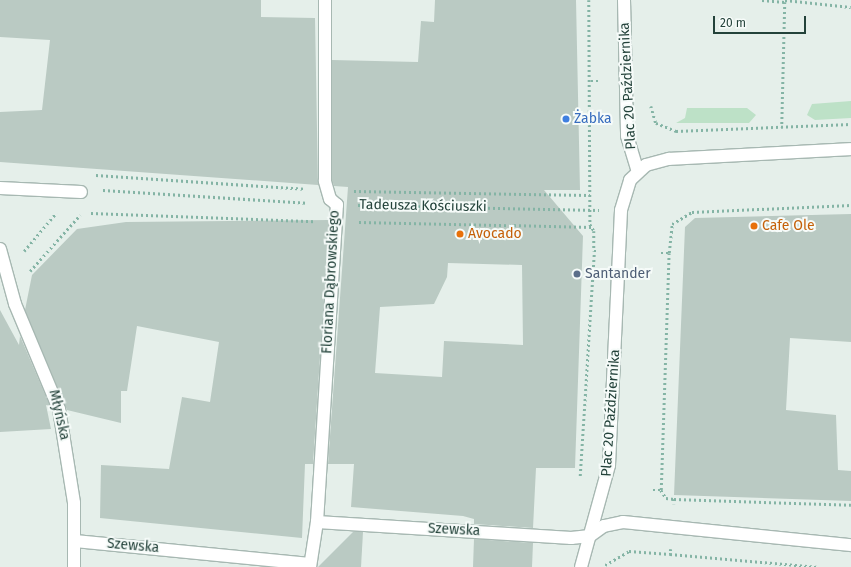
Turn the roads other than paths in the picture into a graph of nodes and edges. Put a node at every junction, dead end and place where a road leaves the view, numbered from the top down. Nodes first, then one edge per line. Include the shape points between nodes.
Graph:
1 (325, 0) edge
2 (624, 0) edge
3 (851, 149) edge
4 (638, 171) junction
5 (0, 188) edge
6 (81, 192) road end
7 (0, 249) edge
8 (317, 522) junction
9 (590, 536) junction
10 (75, 541) junction
11 (851, 545) edge
12 (310, 565) edge
13 (74, 567) edge
14 (581, 567) edge

1 - 8 street, Floriana Dąbrowskiego via 327,191 337,205
2 - 4 street, Plac 20 Października via 628,136
3 - 4 street, Plac 20 Października via 669,159
4 - 9 street, Plac 20 Października via 625,189 621,210 609,465
5 - 6 street
7 - 10 street, Młyńska via 11,292 60,409 72,481
8 - 9 street, Szewska via 562,538
8 - 12 street, Floriana Dąbrowskiego
9 - 11 street via 604,526 623,522
9 - 14 street, Plac 20 Października
10 - 12 street, Szewska
10 - 13 street, Młyńska

